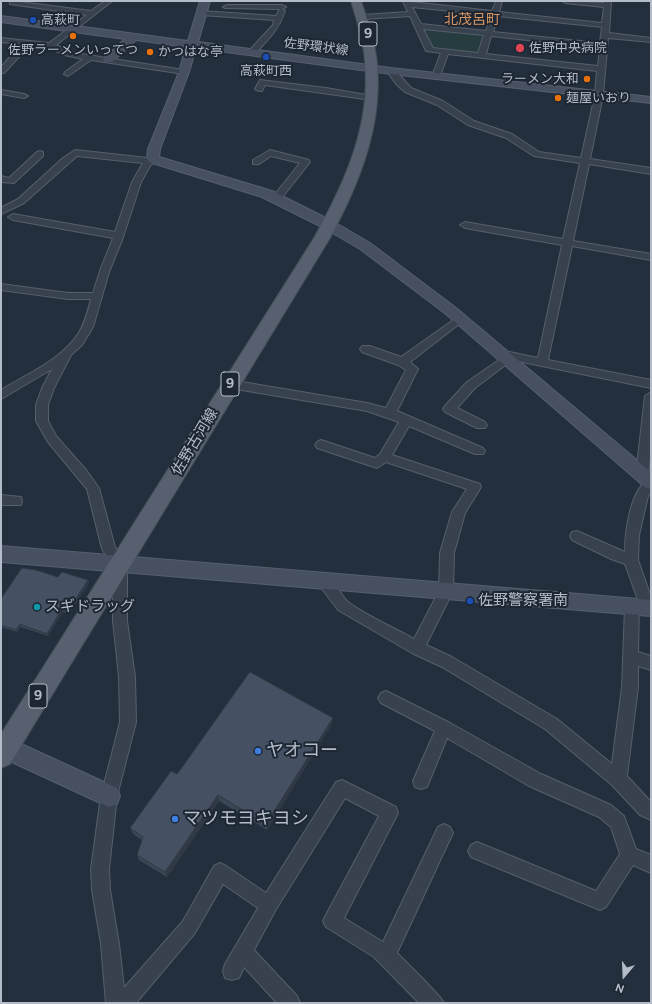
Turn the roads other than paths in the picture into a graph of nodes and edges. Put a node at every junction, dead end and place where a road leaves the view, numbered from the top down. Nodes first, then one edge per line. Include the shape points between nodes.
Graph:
1 (15, 1) edge
2 (109, 1) edge
3 (356, 1) edge
4 (499, 1) edge
5 (564, 1) edge
6 (407, 3) edge
7 (607, 3) edge
8 (283, 4) edge
9 (203, 7) edge
10 (91, 13) junction
11 (412, 14) junction
12 (494, 14) junction
13 (363, 17) junction
14 (280, 18) junction
15 (1, 19) edge
16 (606, 25) junction
17 (420, 26) junction
18 (70, 28) junction
19 (488, 34) junction
20 (605, 35) junction
21 (133, 37) junction
22 (1, 40) edge
23 (651, 40) edge
24 (28, 43) junction
25 (51, 45) junction
26 (192, 45) junction
27 (604, 46) junction
28 (445, 52) junction
29 (251, 53) junction
30 (481, 56) junction
31 (90, 57) junction
32 (108, 60) junction
33 (372, 68) junction
34 (601, 69) junction
35 (1, 71) edge
36 (391, 71) junction
37 (184, 72) junction
38 (68, 74) dead end
39 (436, 76) junction
40 (259, 89) dead end
41 (1, 92) edge
42 (599, 95) junction
43 (24, 96) dead end
44 (372, 98) junction
45 (651, 100) edge
46 (40, 154) dead end
47 (150, 160) junction
48 (585, 161) junction
49 (256, 162) dead end
50 (25, 169) junction
51 (651, 171) edge
52 (49, 174) junction
53 (1, 179) edge
54 (277, 198) junction
55 (1, 211) edge
56 (13, 217) dead end
57 (329, 224) junction
58 (465, 225) dead end
59 (119, 236) junction
60 (567, 243) junction
61 (651, 257) edge
62 (1, 287) edge
63 (97, 296) junction
64 (459, 319) junction
65 (366, 349) dead end
66 (66, 354) junction
67 (503, 357) junction
68 (402, 362) junction
69 (542, 362) junction
70 (230, 384) junction
71 (651, 384) edge
72 (1, 395) edge
73 (651, 396) edge
74 (390, 413) junction
75 (407, 419) junction
76 (481, 425) dead end
77 (321, 445) dead end
78 (478, 451) dead end
79 (384, 458) junction
80 (648, 480) edge
81 (1, 500) edge
82 (16, 501) dead end
83 (577, 536) dead end
84 (1, 554) edge
85 (631, 560) junction
86 (120, 565) junction
87 (325, 582) junction
88 (446, 591) junction
89 (644, 607) edge
90 (417, 648) junction
91 (632, 657) junction
92 (651, 663) edge
93 (386, 698) dead end
94 (444, 728) junction
95 (4, 752) edge
96 (618, 779) junction
97 (421, 781) dead end
98 (109, 796) junction
99 (651, 812) edge
100 (444, 833) dead end
101 (478, 850) dead end
102 (629, 855) junction
103 (651, 864) edge
104 (269, 905) junction
105 (243, 952) junction
106 (386, 955) junction
107 (232, 971) dead end
108 (116, 1003) edge
109 (124, 1003) edge
110 (290, 1003) edge
111 (434, 1003) edge

1 - 10 street via 12,3
2 - 10 street
3 - 13 main road, 佐野古河線 / 9
4 - 12 street
5 - 7 street
6 - 11 street
6 - 12 street
7 - 16 street
8 - 9 street
8 - 14 street
9 - 14 street
9 - 26 street
10 - 18 street
11 - 13 street
11 - 17 street
12 - 16 street
12 - 19 street
13 - 33 main road, 佐野古河線 / 9 via 371,50
14 - 29 street via 276,26
15 - 18 street, 佐野環状線
16 - 20 street
17 - 19 street
17 - 28 street via 429,49
18 - 21 street, 佐野環状線
18 - 25 street
19 - 27 street
19 - 30 street
20 - 23 street
20 - 27 street
21 - 26 street, 佐野環状線
21 - 32 street
22 - 24 street
24 - 25 street
24 - 35 street
25 - 31 street via 67,53
26 - 29 street, 佐野環状線
26 - 37 street
27 - 34 street
28 - 30 street
28 - 39 street
29 - 33 street, 佐野環状線
30 - 34 street
31 - 32 street
31 - 38 street
32 - 37 street
33 - 36 street, 佐野環状線
33 - 44 main road, 佐野古河線 / 9
34 - 42 street
36 - 39 street, 佐野環状線
36 - 48 street via 408,90 440,104 471,123 509,136 537,154
37 - 47 street
39 - 42 street, 佐野環状線
40 - 44 street via 263,82
41 - 43 street
42 - 45 street, 佐野環状線
42 - 48 street
44 - 57 main road, 佐野古河線 / 9 via 366,134 357,164
46 - 50 street
47 - 52 street via 76,152
47 - 54 street
47 - 59 street via 137,182
48 - 51 street
48 - 60 street
49 - 54 street via 270,153 306,162
50 - 52 street
50 - 53 street via 11,181
52 - 55 street via 21,202
54 - 57 street
56 - 59 street
57 - 64 street via 384,259
57 - 70 main road, 佐野古河線 / 9
58 - 60 street
59 - 63 street
60 - 61 street
60 - 69 street
62 - 63 street via 68,296
63 - 66 street via 84,334
64 - 67 street
64 - 68 street
65 - 68 street
66 - 72 street
66 - 86 street via 48,388 42,405 42,421 52,439 92,488 109,549
67 - 69 street
67 - 76 street via 471,385 449,409
67 - 80 street
68 - 74 street via 412,369
69 - 71 street
70 - 74 street
70 - 86 main road, 佐野古河線 / 9
73 - 80 street
74 - 75 street
75 - 78 street
75 - 79 street
77 - 79 street via 376,463
79 - 88 street via 475,487 459,512 447,553
80 - 85 street via 632,535
81 - 82 street
83 - 85 street
84 - 86 street
85 - 89 street
86 - 87 street
86 - 95 main road, 佐野古河線 / 9
86 - 98 street via 120,621 127,677 128,722
87 - 88 street
87 - 90 street via 344,606
88 - 89 street
88 - 90 street
89 - 91 street
90 - 96 street via 447,662 551,724
91 - 92 street
91 - 96 street
93 - 94 street
94 - 97 street
94 - 102 street via 535,780 605,811 618,822
95 - 98 street
96 - 99 street via 646,810
98 - 108 street via 100,869
100 - 106 street
101 - 102 street via 600,901
102 - 103 street
104 - 105 street
104 - 106 street via 342,788 390,814 332,921
104 - 109 street via 220,872 189,927
105 - 107 street
105 - 110 street
106 - 111 street via 414,983 420,993

